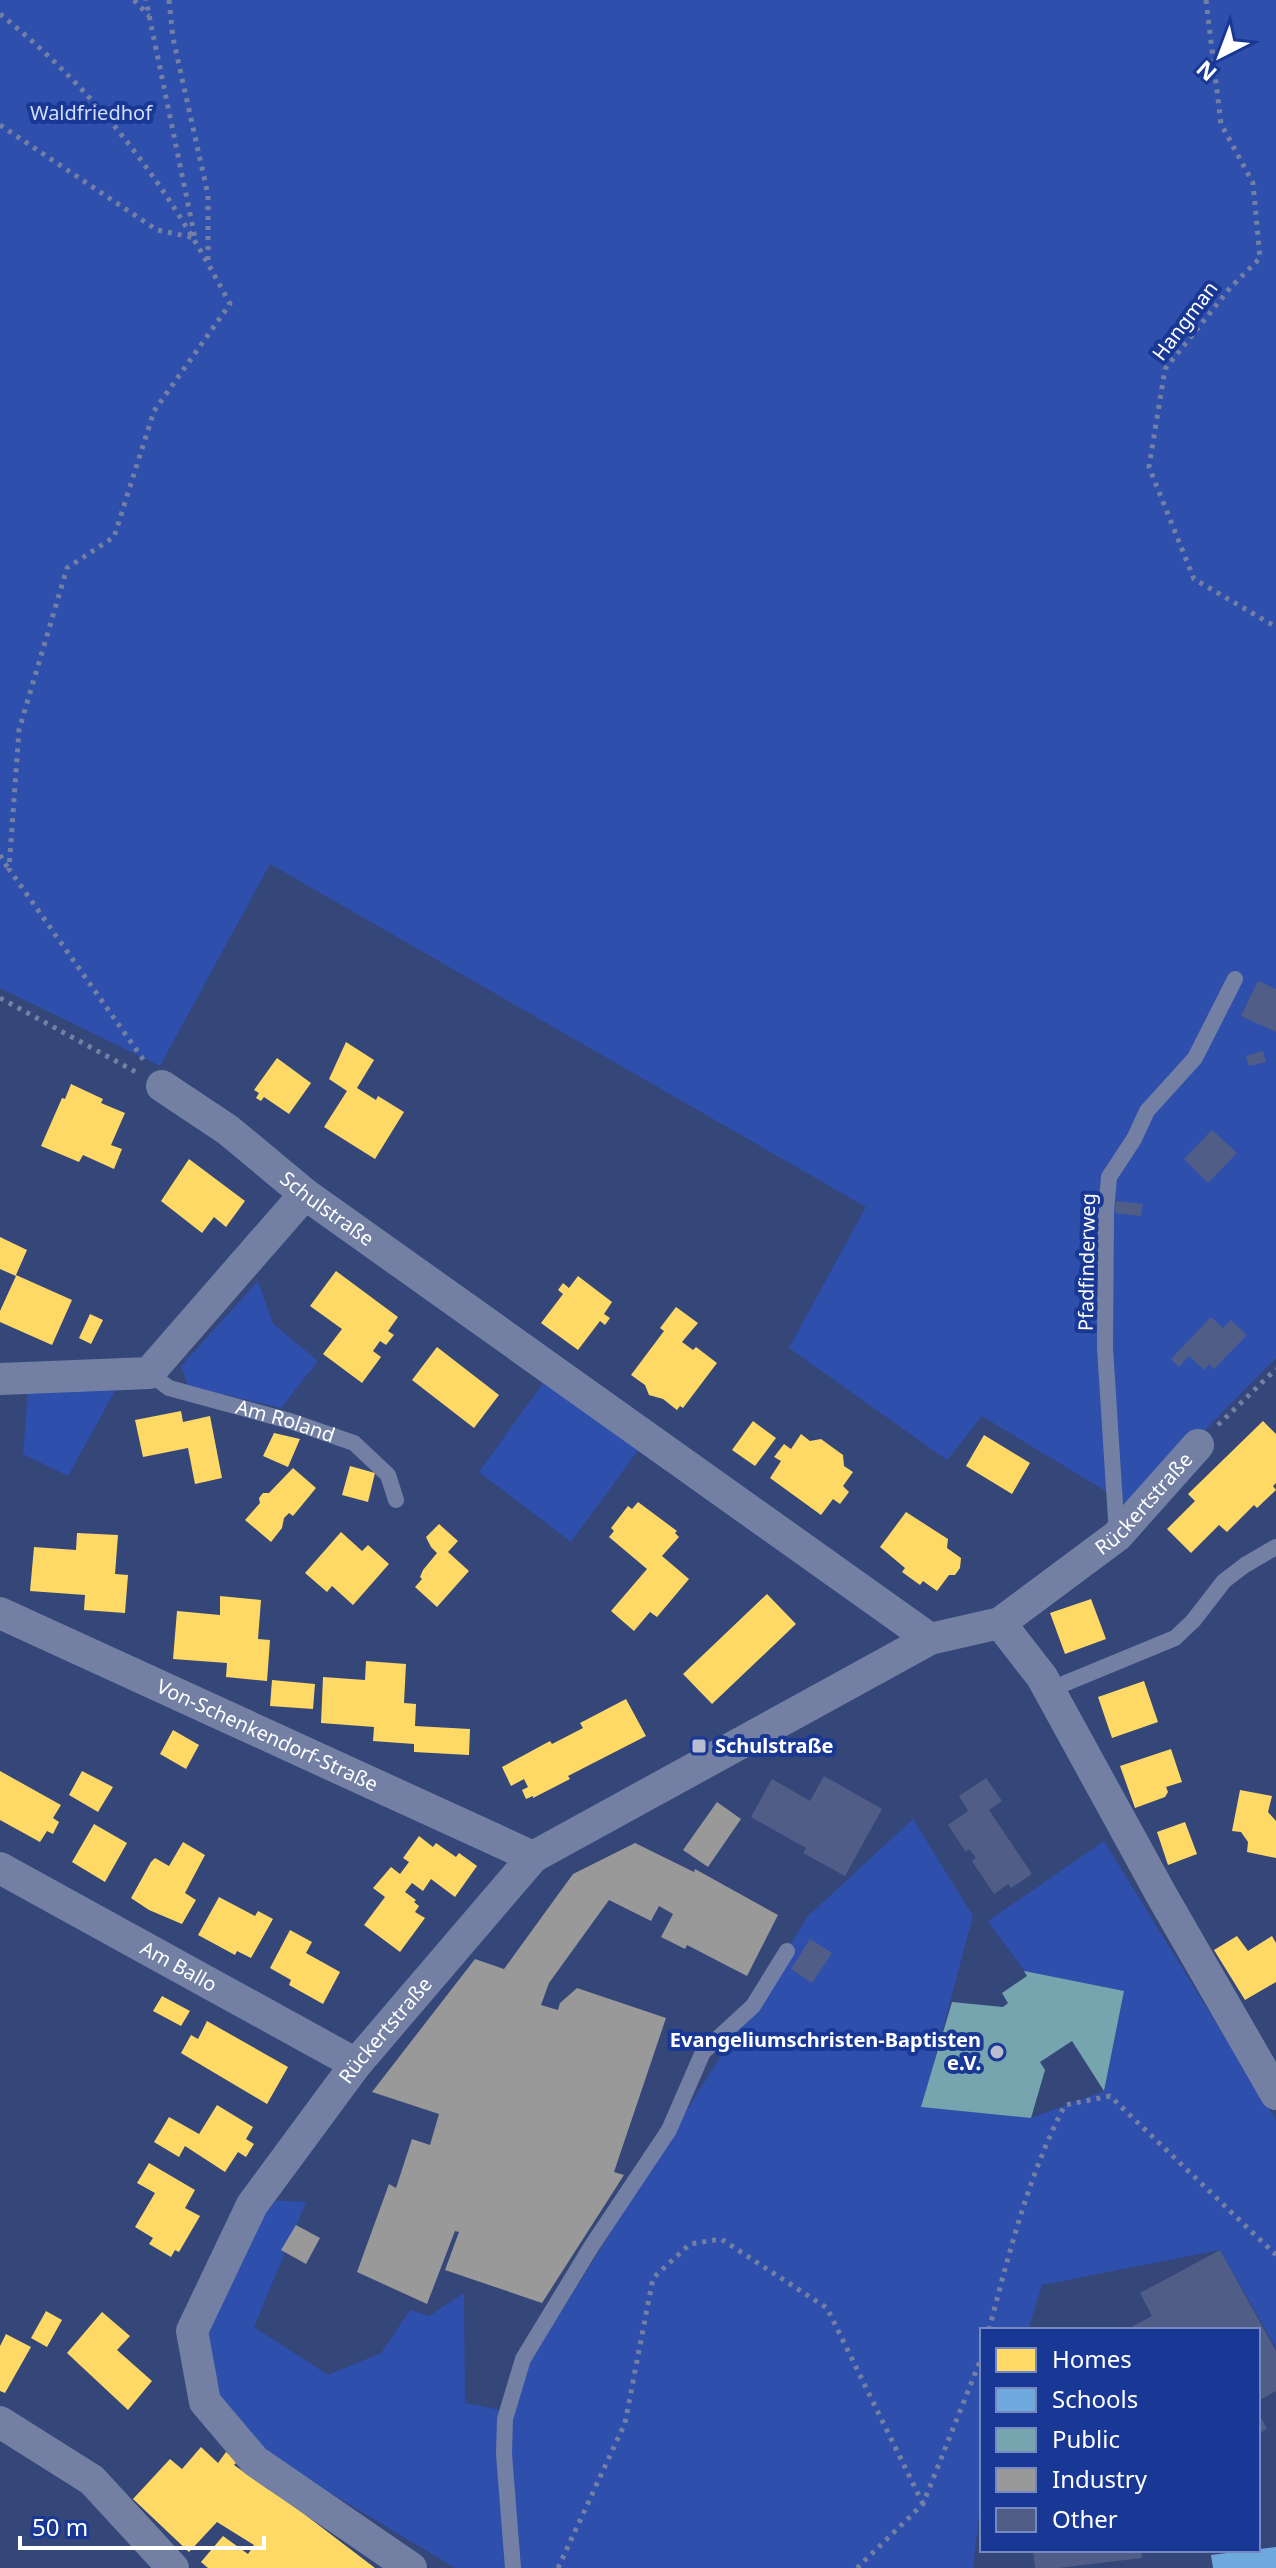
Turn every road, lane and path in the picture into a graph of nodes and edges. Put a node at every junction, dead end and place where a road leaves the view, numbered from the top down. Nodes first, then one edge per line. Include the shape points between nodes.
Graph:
1 (134, 0) edge
2 (146, 0) edge
3 (169, 0) edge
4 (1206, 0) edge
5 (0, 14) edge
6 (150, 17) junction
7 (0, 125) edge
8 (195, 238) junction
9 (208, 261) junction
10 (1276, 627) edge
11 (0, 855) edge
12 (9, 869) junction
13 (1235, 979) dead end
14 (0, 998) edge
15 (162, 1086) junction
16 (305, 1194) junction
17 (1276, 1369) edge
18 (149, 1373) junction
19 (0, 1379) edge
20 (1198, 1445) joint
21 (396, 1500) dead end
22 (1117, 1536) junction
23 (1276, 1547) edge
24 (0, 1613) edge
25 (1000, 1623) junction
26 (930, 1639) junction
27 (1049, 1690) junction
28 (533, 1857) junction
29 (0, 1868) edge
30 (787, 1951) dead end
31 (356, 2064) junction
32 (1276, 2094) edge
33 (1276, 2255) edge
34 (990, 2328) edge
35 (980, 2361) edge
36 (0, 2422) edge
37 (923, 2504) junction
38 (398, 2565) edge
39 (173, 2568) edge
40 (513, 2568) edge
41 (558, 2568) edge
42 (857, 2568) edge

1 - 6 path
2 - 6 path
3 - 9 path via 208,195
4 - 10 path, Hangman via 1221,124 1253,183 1260,258 1165,369 1149,467 1194,579
5 - 8 path via 106,113
6 - 8 path
7 - 8 path via 157,230
8 - 9 path
9 - 12 path via 230,304 154,411 114,537 67,568 19,730
11 - 12 path
12 - 15 path
13 - 22 lane, Pfadfinderweg via 1195,1058 1147,1111 1109,1177 1105,1348
14 - 15 path
15 - 16 street, Schulstraße via 228,1130
16 - 18 street
16 - 26 street, Schulstraße
17 - 20 path, Rückertstraße
18 - 19 street
18 - 21 lane, Am Roland via 169,1388 354,1443 388,1475
20 - 22 street, Rückertstraße
22 - 25 street, Rückertstraße
23 - 27 lane via 1224,1581 1175,1638
24 - 28 street, Von-Schenkendorf-Straße
25 - 26 street
25 - 27 street
26 - 28 street, Rückertstraße
27 - 32 street
28 - 31 street, Rückertstraße
29 - 31 street, Am Ballo
30 - 40 lane via 753,2006 703,2052 669,2130 523,2359 505,2419
31 - 38 street, Rückertstraße via 252,2205 192,2331 205,2402 255,2461
33 - 34 path via 1110,2096 1065,2105 1021,2214
35 - 37 path
36 - 39 street via 92,2480
37 - 41 path via 827,2308 721,2239 690,2244 653,2278 625,2423
37 - 42 path

